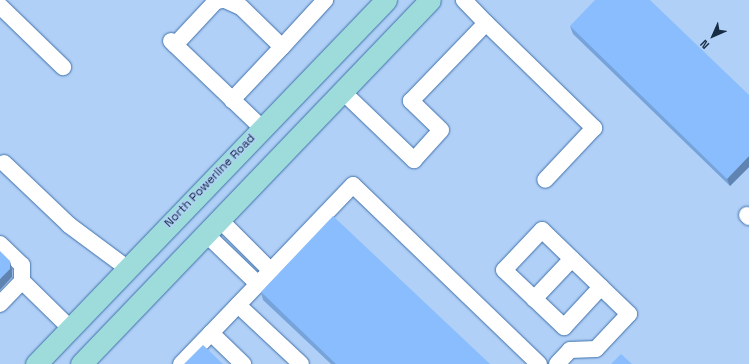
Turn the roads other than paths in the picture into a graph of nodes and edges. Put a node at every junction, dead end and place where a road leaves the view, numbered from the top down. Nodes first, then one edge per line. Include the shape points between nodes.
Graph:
1 (223, 0) edge
2 (325, 0) edge
3 (386, 0) edge
4 (422, 0) edge
5 (430, 0) edge
6 (464, 0) edge
7 (0, 6) edge
8 (410, 20) junction
9 (486, 23) junction
10 (282, 47) junction
11 (63, 67) dead end
12 (342, 91) junction
13 (232, 100) junction
14 (261, 127) junction
15 (4, 163) dead end
16 (545, 180) dead end
17 (214, 228) junction
18 (0, 244) edge
19 (572, 259) junction
20 (127, 268) junction
21 (270, 271) junction
22 (22, 282) junction
23 (258, 284) junction
24 (601, 288) junction
25 (534, 299) junction
26 (0, 304) edge
27 (238, 305) junction
28 (70, 328) junction
29 (211, 333) junction
30 (36, 364) edge
31 (81, 364) edge
32 (181, 364) edge
33 (243, 364) edge
34 (301, 364) edge
35 (539, 364) edge
36 (557, 364) edge

1 - 10 lane via 241,7
1 - 13 lane via 216,1 173,43
2 - 10 lane
3 - 14 main road, North Powerline Road
4 - 8 main road
5 - 8 main road
6 - 9 lane
7 - 11 lane
8 - 12 main road
9 - 12 lane via 411,101 441,130 414,160
9 - 16 lane via 594,128
10 - 13 lane
12 - 17 main road
13 - 14 lane
14 - 20 main road, North Powerline Road
15 - 20 lane via 69,225
17 - 21 lane
17 - 23 lane
17 - 31 main road
18 - 22 lane via 22,265
19 - 24 lane
19 - 25 lane
19 - 25 lane via 542,230 504,270
20 - 28 main road, North Powerline Road
21 - 23 lane
21 - 35 lane via 353,185
22 - 26 lane
22 - 28 lane
23 - 27 lane
24 - 25 lane via 564,327
24 - 36 lane via 629,314 596,349 570,350
27 - 29 lane
27 - 34 lane
28 - 30 main road, North Powerline Road
29 - 32 lane
29 - 33 lane

